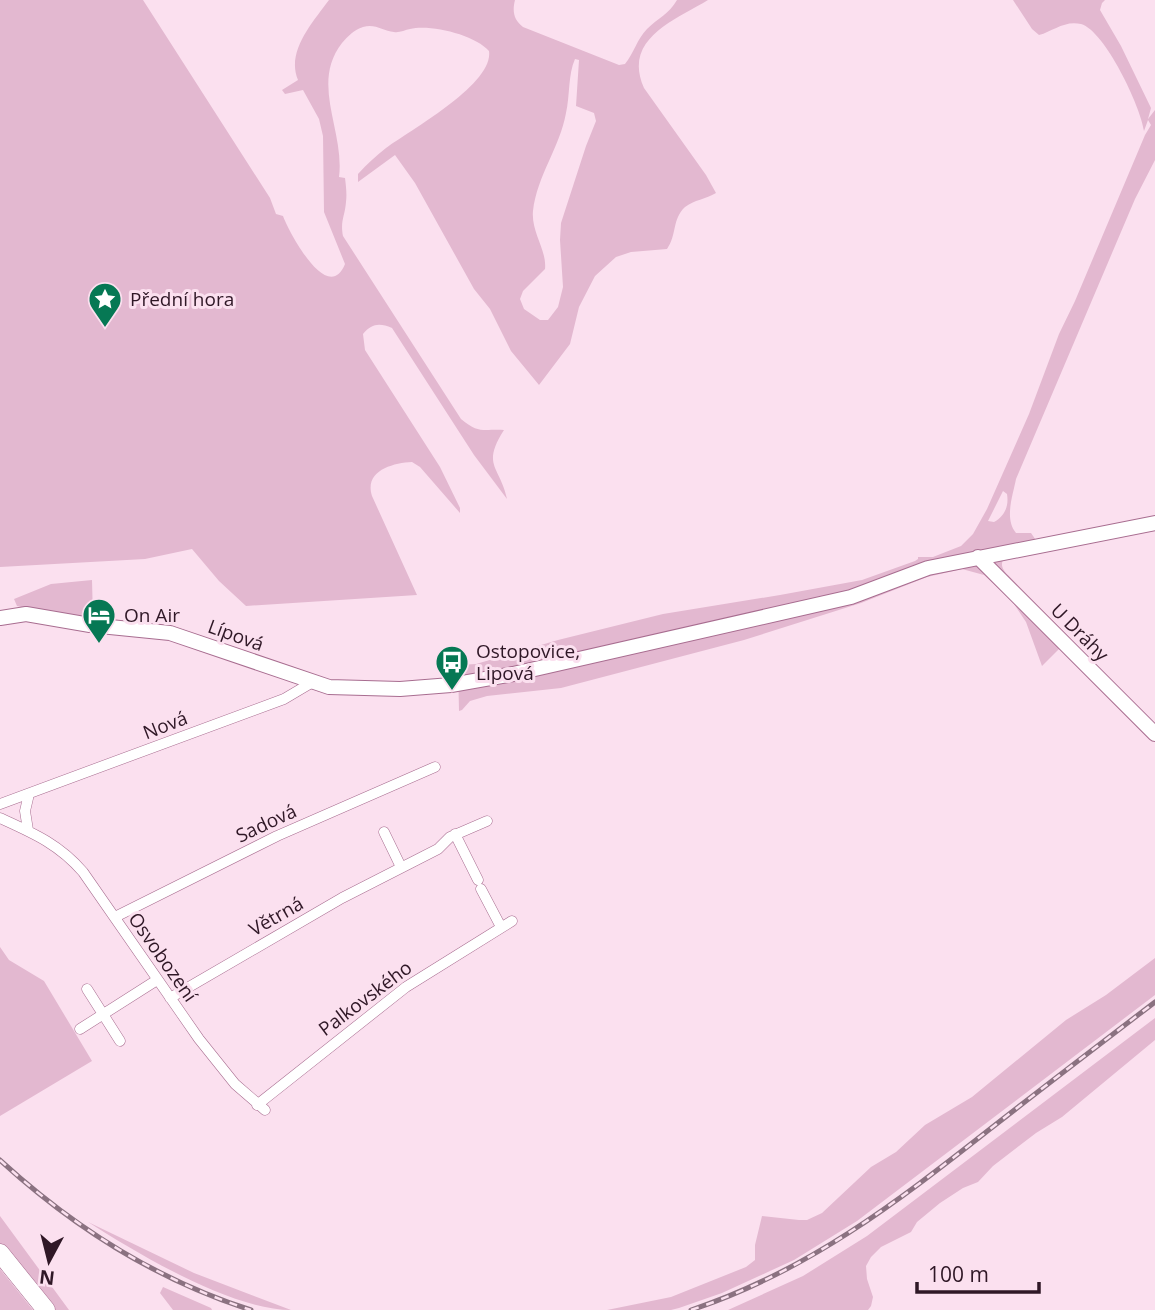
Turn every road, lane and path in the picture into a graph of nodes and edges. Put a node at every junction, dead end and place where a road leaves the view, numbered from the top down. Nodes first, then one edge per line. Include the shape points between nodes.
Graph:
1 (1155, 523) edge
2 (978, 557) junction
3 (0, 618) edge
4 (311, 682) junction
5 (1155, 734) edge
6 (435, 768) dead end
7 (25, 797) junction
8 (0, 804) edge
9 (0, 818) edge
10 (487, 821) dead end
11 (25, 827) junction
12 (384, 832) dead end
13 (455, 834) junction
14 (401, 867) junction
15 (115, 917) junction
16 (512, 921) dead end
17 (500, 927) junction
18 (157, 979) junction
19 (87, 989) dead end
20 (170, 998) junction
21 (104, 1015) junction
22 (80, 1029) dead end
23 (120, 1041) dead end
24 (261, 1108) joint
25 (0, 1252) edge
26 (46, 1310) edge

1 - 2 street, Lípová
2 - 4 street, Lípová via 928,568 851,597 458,685 340,689
2 - 5 street, U Dráhy
3 - 4 street, Lípová via 26,614 180,635
4 - 7 street, Nová via 284,699
6 - 15 street, Sadová via 277,836
7 - 8 street, Nová
7 - 11 street
9 - 11 street, Osvobození
10 - 13 street, Větrná
11 - 15 street, Osvobození via 69,855
12 - 14 street
13 - 14 street, Větrná via 438,849
13 - 17 street
14 - 20 street, Větrná
15 - 18 street, Osvobození
16 - 17 street, Palkovského
17 - 24 street, Palkovského via 406,987
18 - 20 street, Osvobození
18 - 21 street
19 - 21 street
20 - 24 street, Osvobození via 229,1077
21 - 22 street
21 - 23 street
25 - 26 highway

